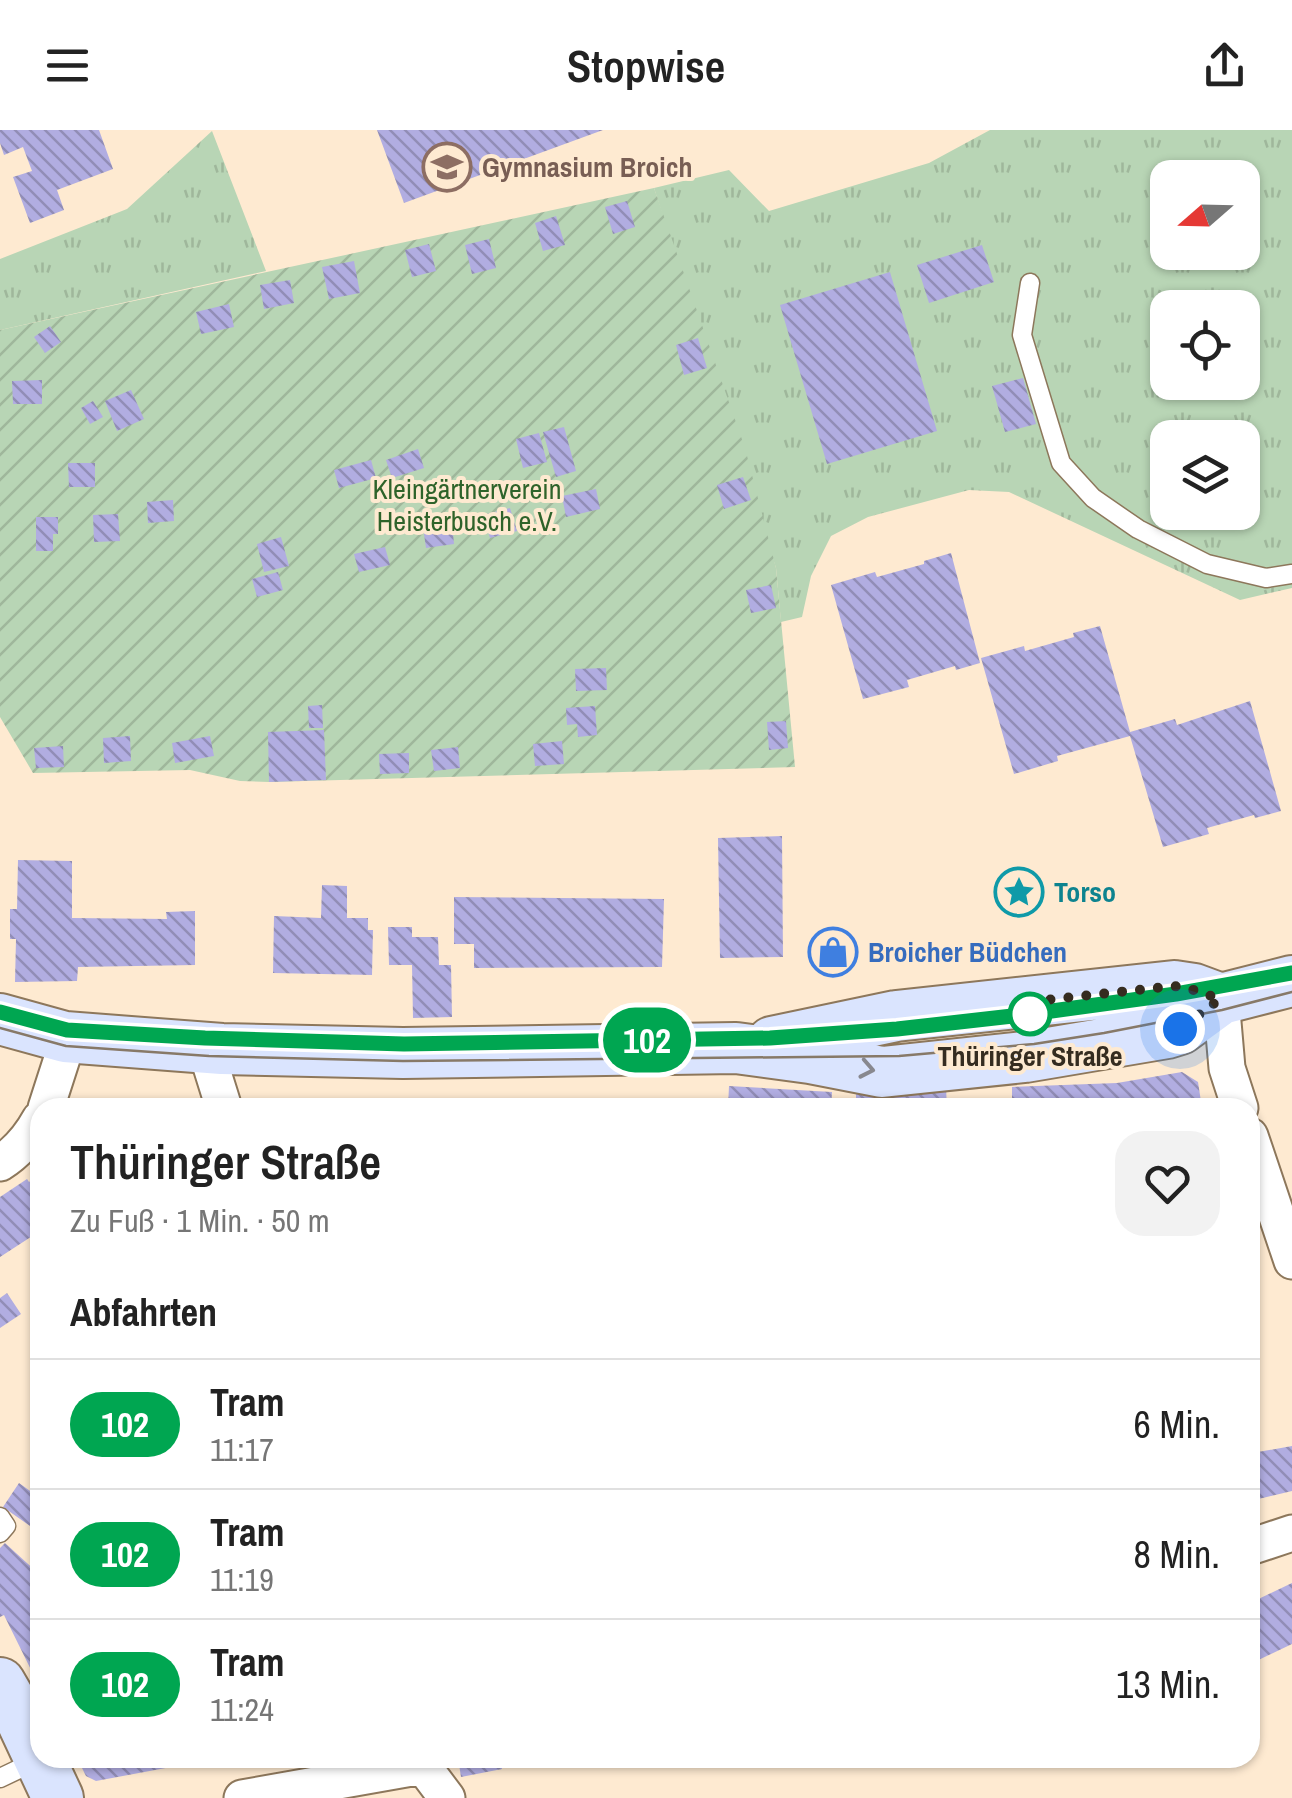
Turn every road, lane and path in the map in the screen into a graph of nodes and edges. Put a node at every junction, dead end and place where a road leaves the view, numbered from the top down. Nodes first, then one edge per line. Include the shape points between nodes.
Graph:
1 (1030, 283) dead end
2 (1292, 574) edge
3 (1292, 981) edge
4 (1220, 999) junction
5 (0, 1019) edge
6 (65, 1037) junction
7 (205, 1047) junction
8 (49, 1098) edge
9 (221, 1098) edge
10 (1237, 1098) edge
11 (30, 1136) edge
12 (0, 1163) edge
13 (1260, 1166) edge
14 (1292, 1261) edge
15 (0, 1516) edge
16 (0, 1533) edge
17 (1292, 1533) edge
18 (1260, 1543) edge
19 (0, 1683) edge
20 (391, 1768) edge
21 (425, 1768) edge
22 (32, 1779) edge
23 (242, 1798) edge
24 (447, 1798) edge

1 - 2 lane via 1022,335 1061,464 1093,498 1138,529 1207,564 1266,578
3 - 4 main road
4 - 7 main road via 1174,986 896,1016 736,1048 403,1053
4 - 10 street
5 - 6 main road
6 - 7 main road
6 - 8 street
7 - 9 street
11 - 12 street
13 - 14 street
15 - 16 lane via 6,1526
17 - 18 street
19 - 22 main road via 21,1720
20 - 23 street
21 - 24 street

